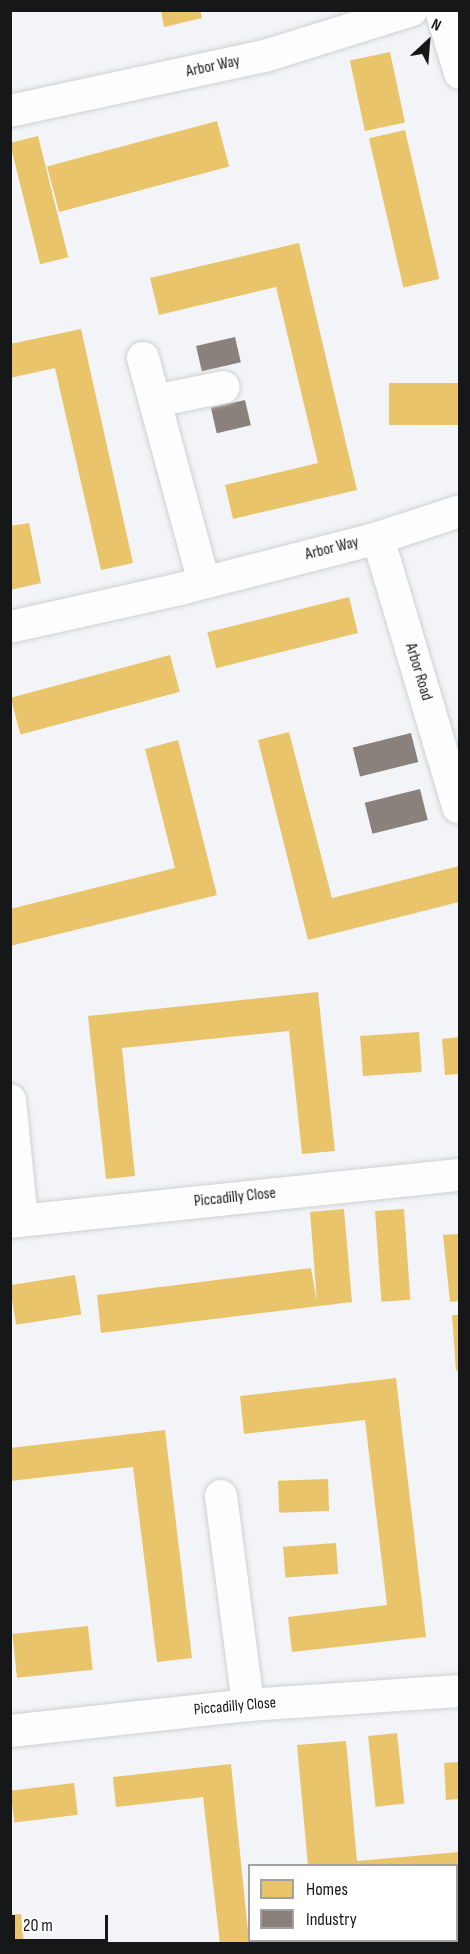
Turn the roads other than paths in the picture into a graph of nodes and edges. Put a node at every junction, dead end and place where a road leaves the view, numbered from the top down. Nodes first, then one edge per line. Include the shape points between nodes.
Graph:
1 (412, 10) edge
2 (441, 10) edge
3 (459, 73) edge
4 (10, 111) edge
5 (143, 358) dead end
6 (224, 387) dead end
7 (155, 401) junction
8 (459, 511) edge
9 (378, 538) junction
10 (204, 582) junction
11 (10, 627) edge
12 (458, 807) edge
13 (10, 1101) edge
14 (459, 1175) edge
15 (16, 1221) edge
16 (221, 1496) dead end
17 (459, 1691) edge
18 (248, 1705) junction
19 (10, 1731) edge

1 - 4 street, Arbor Way via 265,56
2 - 3 street
5 - 7 street
6 - 7 street
7 - 10 street
8 - 9 street, Arbor Way
9 - 10 street, Arbor Way
9 - 12 street, Arbor Road
10 - 11 street, Arbor Way
13 - 15 street
14 - 15 street, Piccadilly Close
16 - 18 street
17 - 18 street, Piccadilly Close
18 - 19 street, Piccadilly Close

